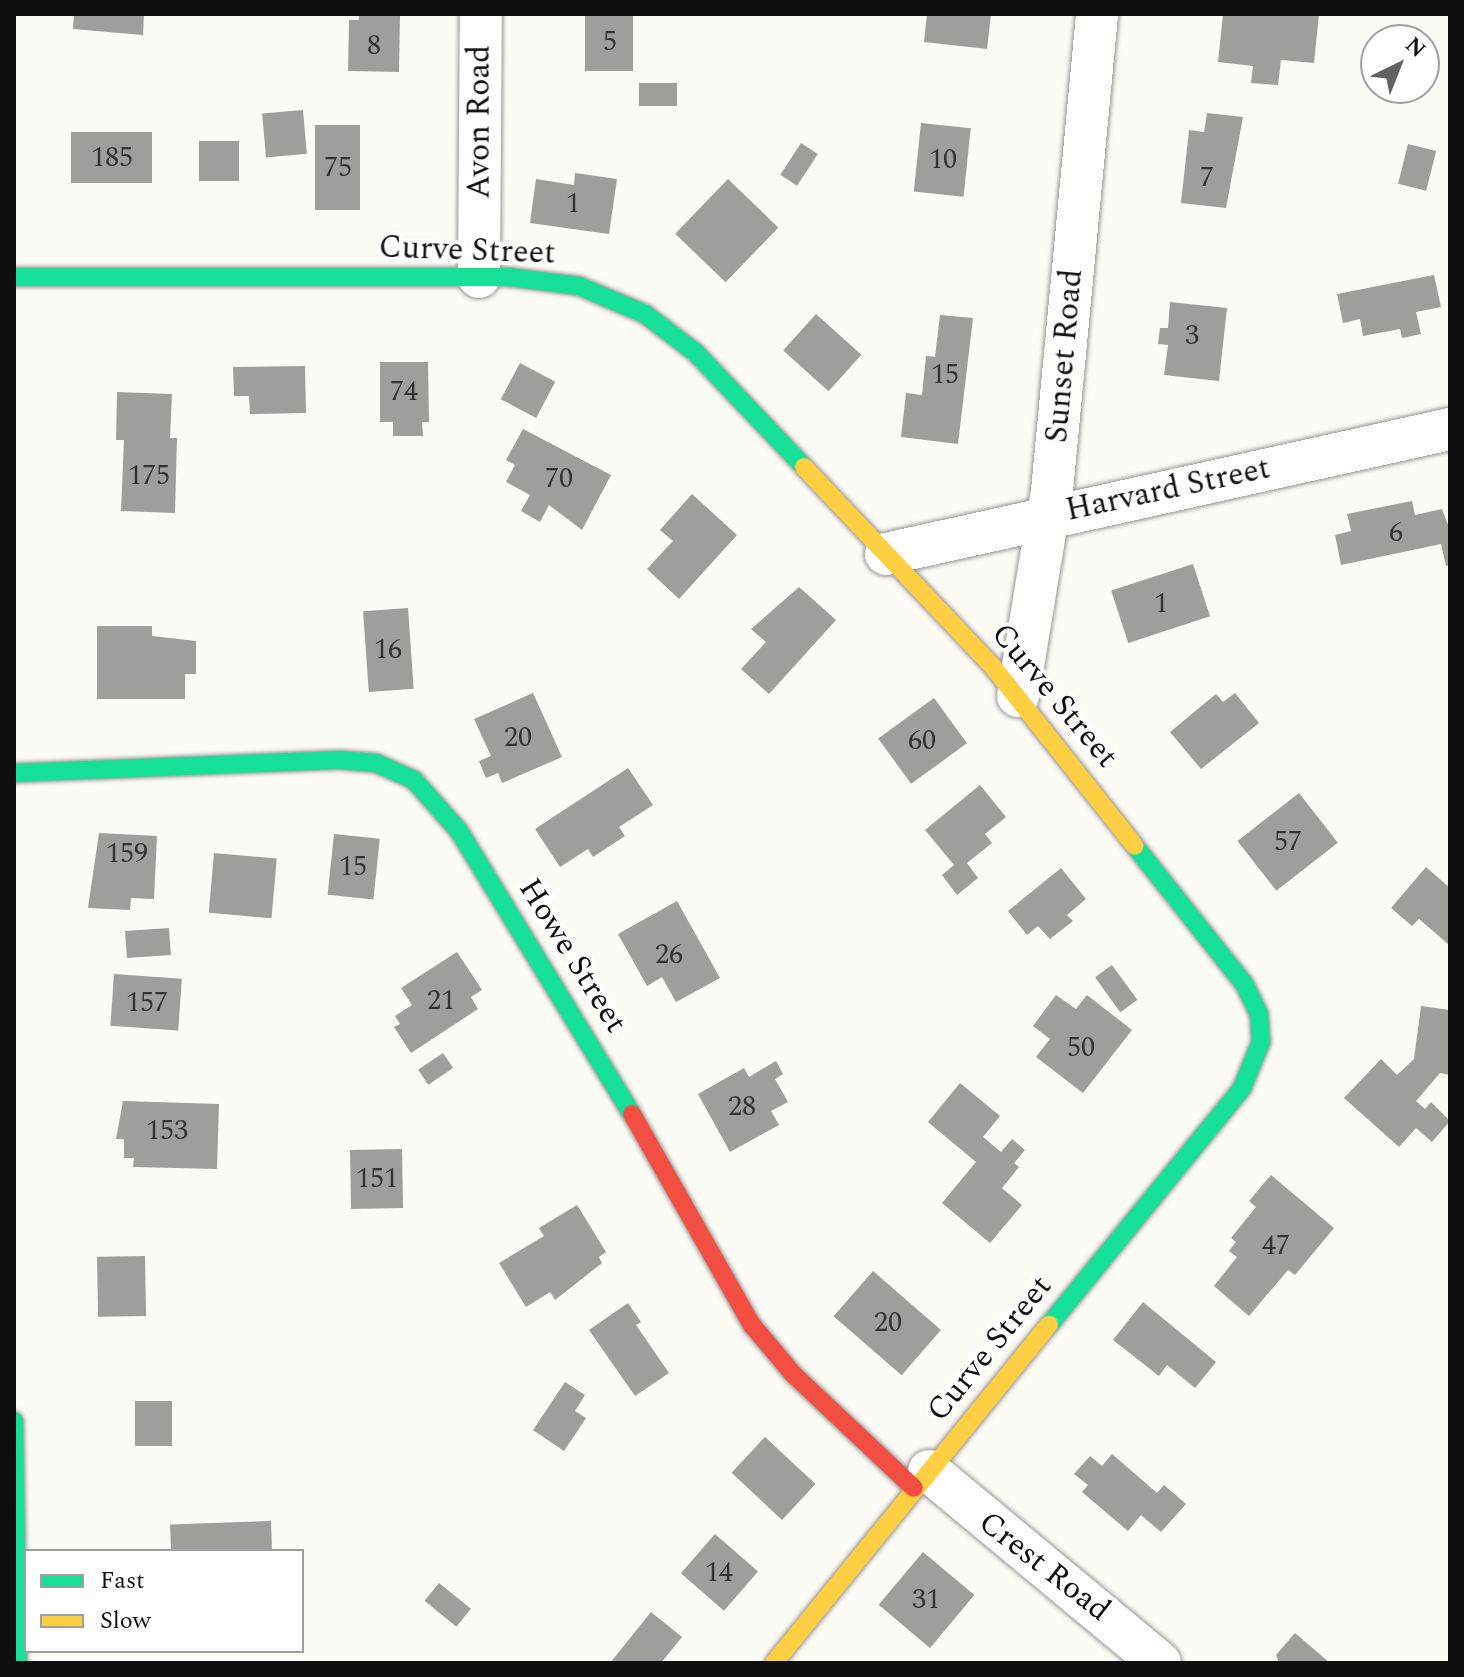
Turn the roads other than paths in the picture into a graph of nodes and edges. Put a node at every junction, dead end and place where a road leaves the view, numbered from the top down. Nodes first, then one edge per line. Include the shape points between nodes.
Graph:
1 (481, 14) edge
2 (1097, 14) edge
3 (14, 277) edge
4 (479, 277) junction
5 (1450, 429) edge
6 (1049, 515) junction
7 (886, 554) junction
8 (1018, 696) junction
9 (14, 773) edge
10 (14, 1421) edge
11 (921, 1479) junction
12 (18, 1663) edge
13 (774, 1663) edge
14 (1160, 1663) edge

1 - 4 street, Avon Road
2 - 6 street, Sunset Road
3 - 4 street, Curve Street
4 - 7 street, Curve Street via 579,286 663,325 696,353
5 - 6 street, Harvard Street
6 - 7 street, Harvard Street
6 - 8 street, Sunset Road
7 - 8 street, Curve Street
8 - 11 street, Curve Street via 1245,985 1259,1014 1261,1042 1242,1088
9 - 11 street, Howe Street via 341,760 376,763 414,780 459,831 612,1078 752,1325 793,1374
10 - 12 street
11 - 13 street, Curve Street
11 - 14 street, Crest Road

